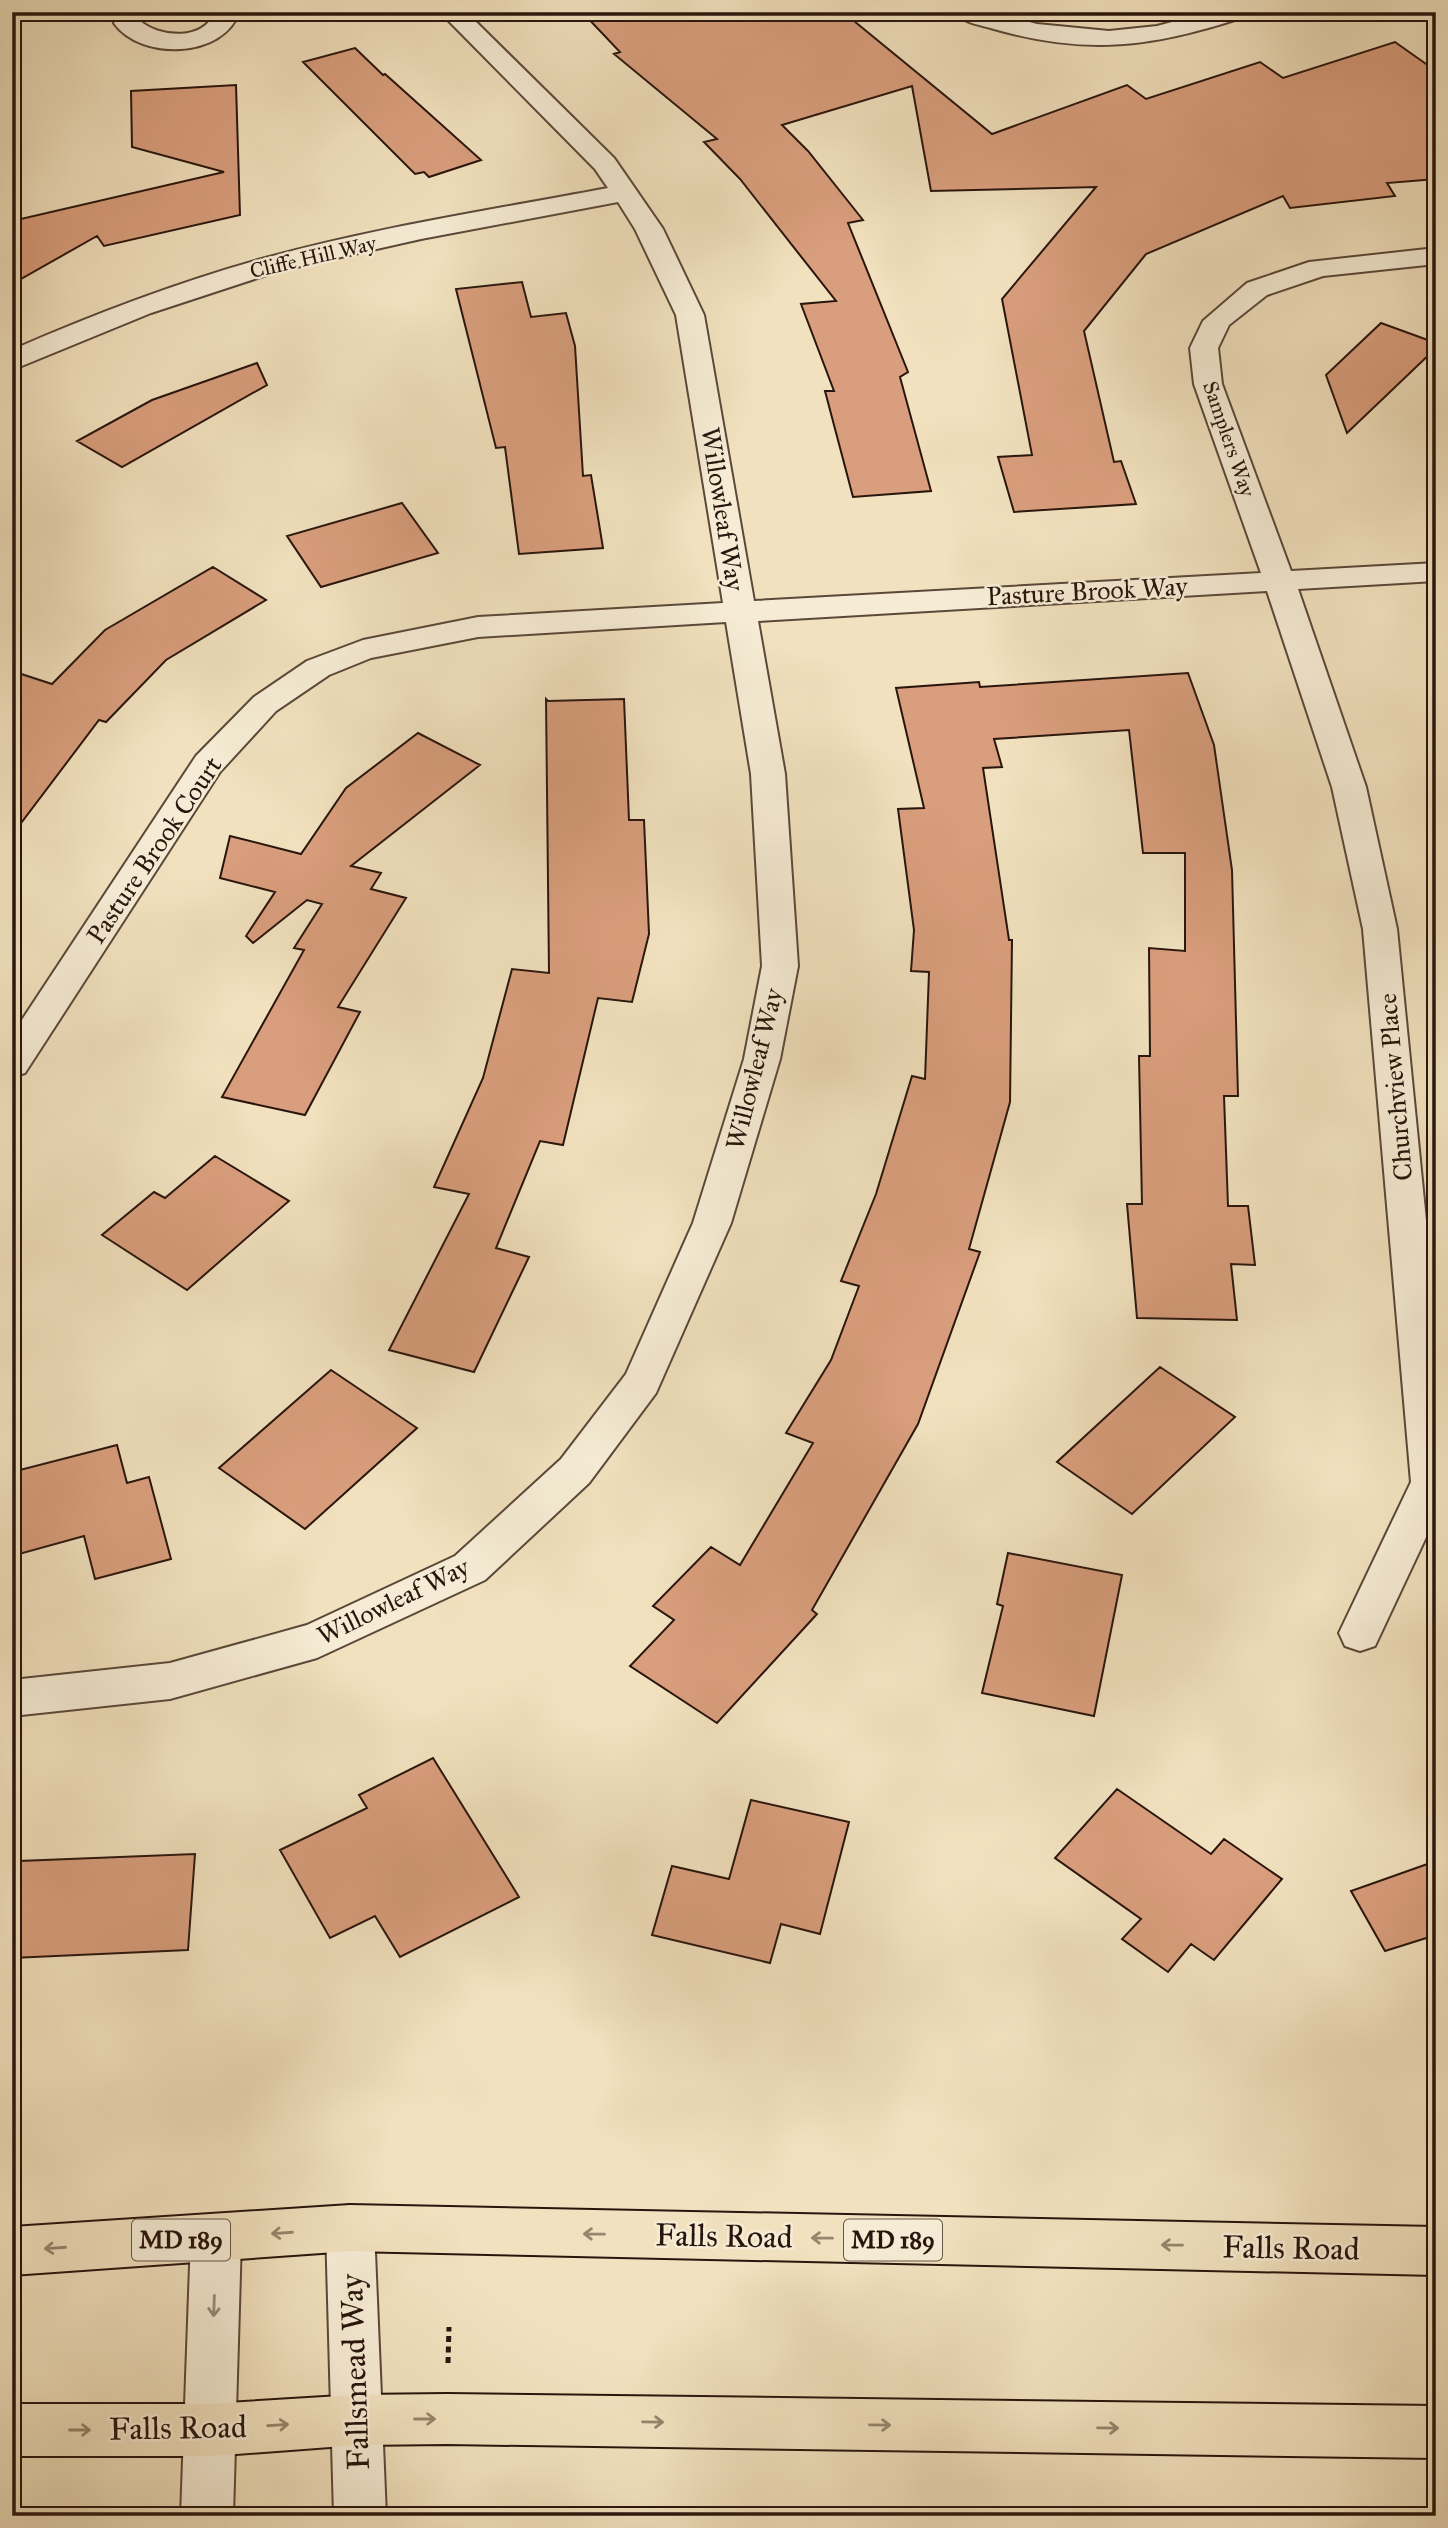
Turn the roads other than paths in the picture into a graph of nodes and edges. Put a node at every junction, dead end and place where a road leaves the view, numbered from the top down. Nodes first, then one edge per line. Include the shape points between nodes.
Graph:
1 (130, 12) edge
2 (227, 12) edge
3 (452, 12) edge
4 (967, 12) edge
5 (1235, 12) edge
6 (625, 193) junction
7 (1436, 256) edge
8 (12, 361) edge
9 (1436, 572) edge
10 (1279, 580) junction
11 (739, 610) junction
12 (12, 1064) edge
13 (1360, 1633) dead end
14 (12, 1698) edge
15 (350, 2228) junction
16 (216, 2238) junction
17 (12, 2251) edge
18 (1436, 2251) edge
19 (357, 2420) junction
20 (12, 2430) edge
21 (210, 2430) junction
22 (1436, 2432) edge
23 (207, 2516) edge
24 (360, 2516) edge

1 - 2 street via 127,23 133,30 176,41 209,34 227,19
3 - 6 street, Willowleaf Way via 606,164
4 - 5 street via 1052,36 1095,39 1159,34
6 - 8 street, Cliffe Hill Way via 339,249 221,280 97,322
6 - 11 street, Willowleaf Way via 649,229 690,315
7 - 10 street, Samplers Way via 1319,268 1258,289 1217,321 1204,348 1208,384
9 - 10 street, Pasture Brook Way
10 - 11 street, Pasture Brook Way
10 - 13 street, Churchview Place via 1349,787 1380,929 1431,1482
11 - 12 street, Pasture Brook Court via 478,627 363,650 318,668 265,704 208,764
11 - 14 street, Willowleaf Way via 768,774 780,967 762,1059 712,1223 642,1382 575,1471 470,1568 317,1640 170,1681
15 -> 16 main road, Falls Road / MD 189
18 -> 15 main road, Falls Road / MD 189
15 - 19 street, Fallsmead Way
16 -> 17 main road, Falls Road / MD 189
16 -> 21 street
21 -> 19 main road, Falls Road
19 -> 22 main road, Falls Road
19 - 24 street, Fallsmead Way
20 -> 21 main road, Falls Road
21 - 23 street

